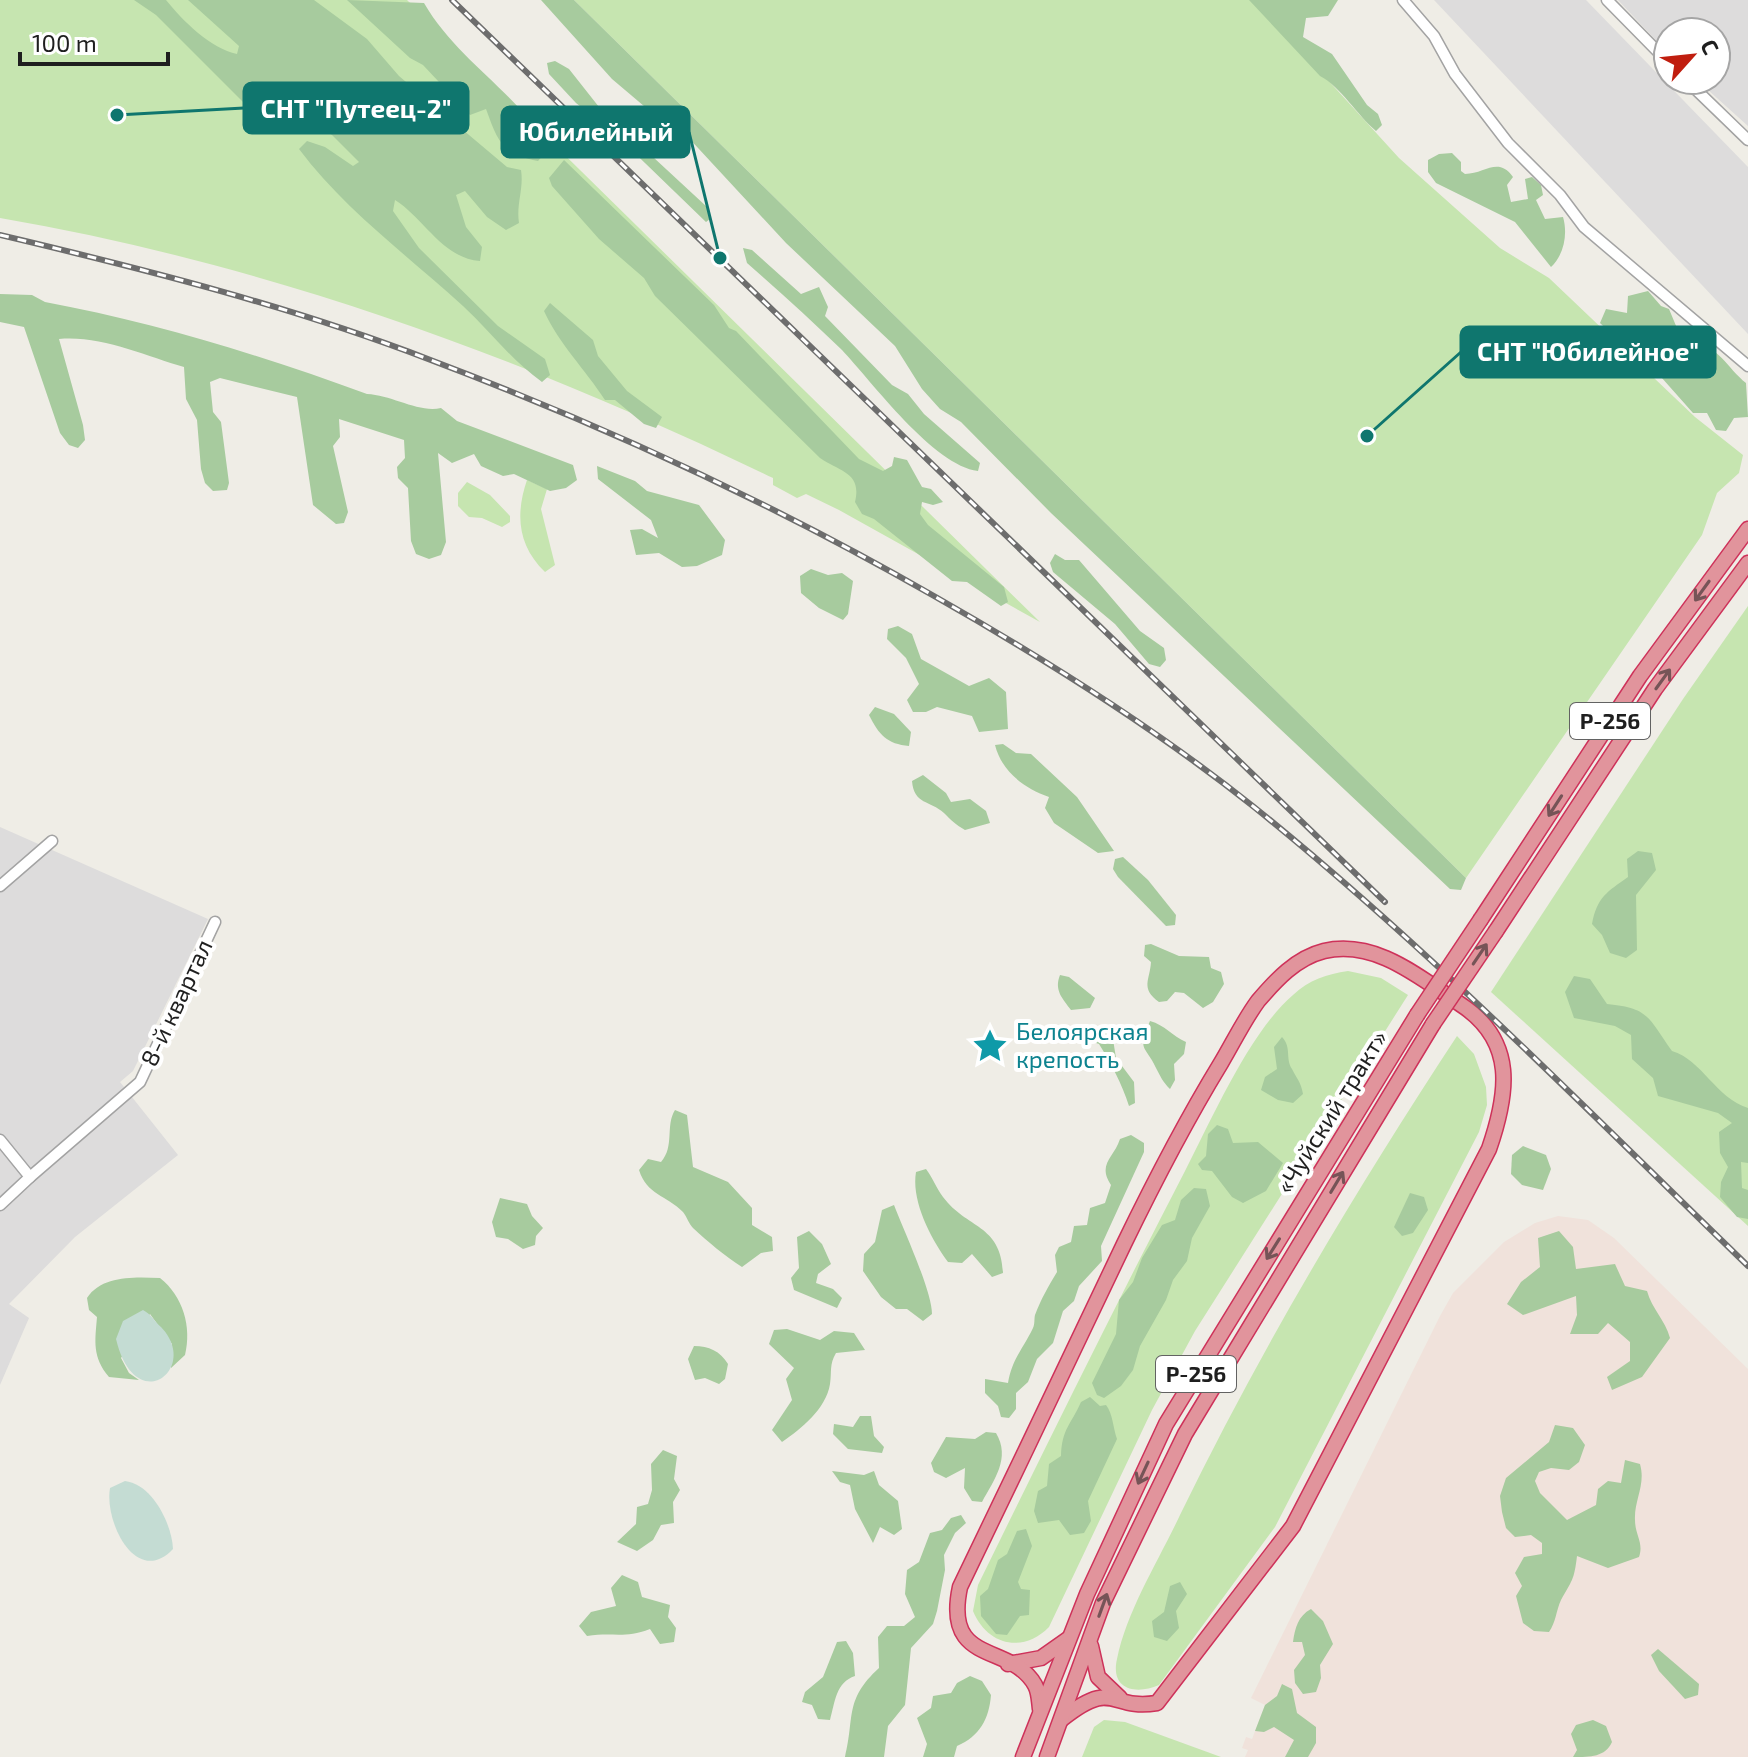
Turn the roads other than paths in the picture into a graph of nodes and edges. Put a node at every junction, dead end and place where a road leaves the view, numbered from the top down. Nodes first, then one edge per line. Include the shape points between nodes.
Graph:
1 (1403, 0) edge
2 (1607, 0) edge
3 (1652, 46) edge
4 (1703, 96) edge
5 (1748, 140) edge
6 (1748, 366) edge
7 (1748, 529) edge
8 (1748, 563) edge
9 (52, 841) dead end
10 (0, 886) edge
11 (215, 922) dead end
12 (0, 1140) edge
13 (30, 1177) junction
14 (0, 1205) edge
15 (1069, 1639) junction
16 (1091, 1644) junction
17 (1007, 1664) junction
18 (1121, 1698) junction
19 (1040, 1709) junction
20 (1062, 1719) junction
21 (1023, 1757) edge
22 (1047, 1757) edge

1 - 6 street via 1508,143 1584,227
2 - 3 street
4 - 5 street
7 -> 15 highway, «Чуйский тракт» / Р-256, bridge via 1640,676 1417,1015 1166,1424
16 -> 8 highway, «Чуйский тракт» / Р-256, bridge via 1103,1603 1185,1434 1433,1024 1655,689
9 - 10 street
11 - 13 street, 8-й квартал via 140,1082
12 - 13 street
13 - 14 street, 8-й квартал
15 - 17 highway via 1041,1658
15 - 19 highway, «Чуйский тракт» / Р-256
16 - 18 highway via 1098,1677
16 - 20 highway, «Чуйский тракт» / Р-256
17 - 18 highway via 971,1644 962,1631 955,1610 960,1587 1170,1148 1256,1004 1288,969 1324,951 1379,955 1473,1012 1494,1041 1506,1091 1489,1149 1293,1526 1166,1697 1147,1705
17 - 19 highway via 1032,1681
18 - 20 highway via 1094,1697
19 - 21 highway, «Чуйский тракт» / Р-256
20 - 22 highway, «Чуйский тракт» / Р-256

